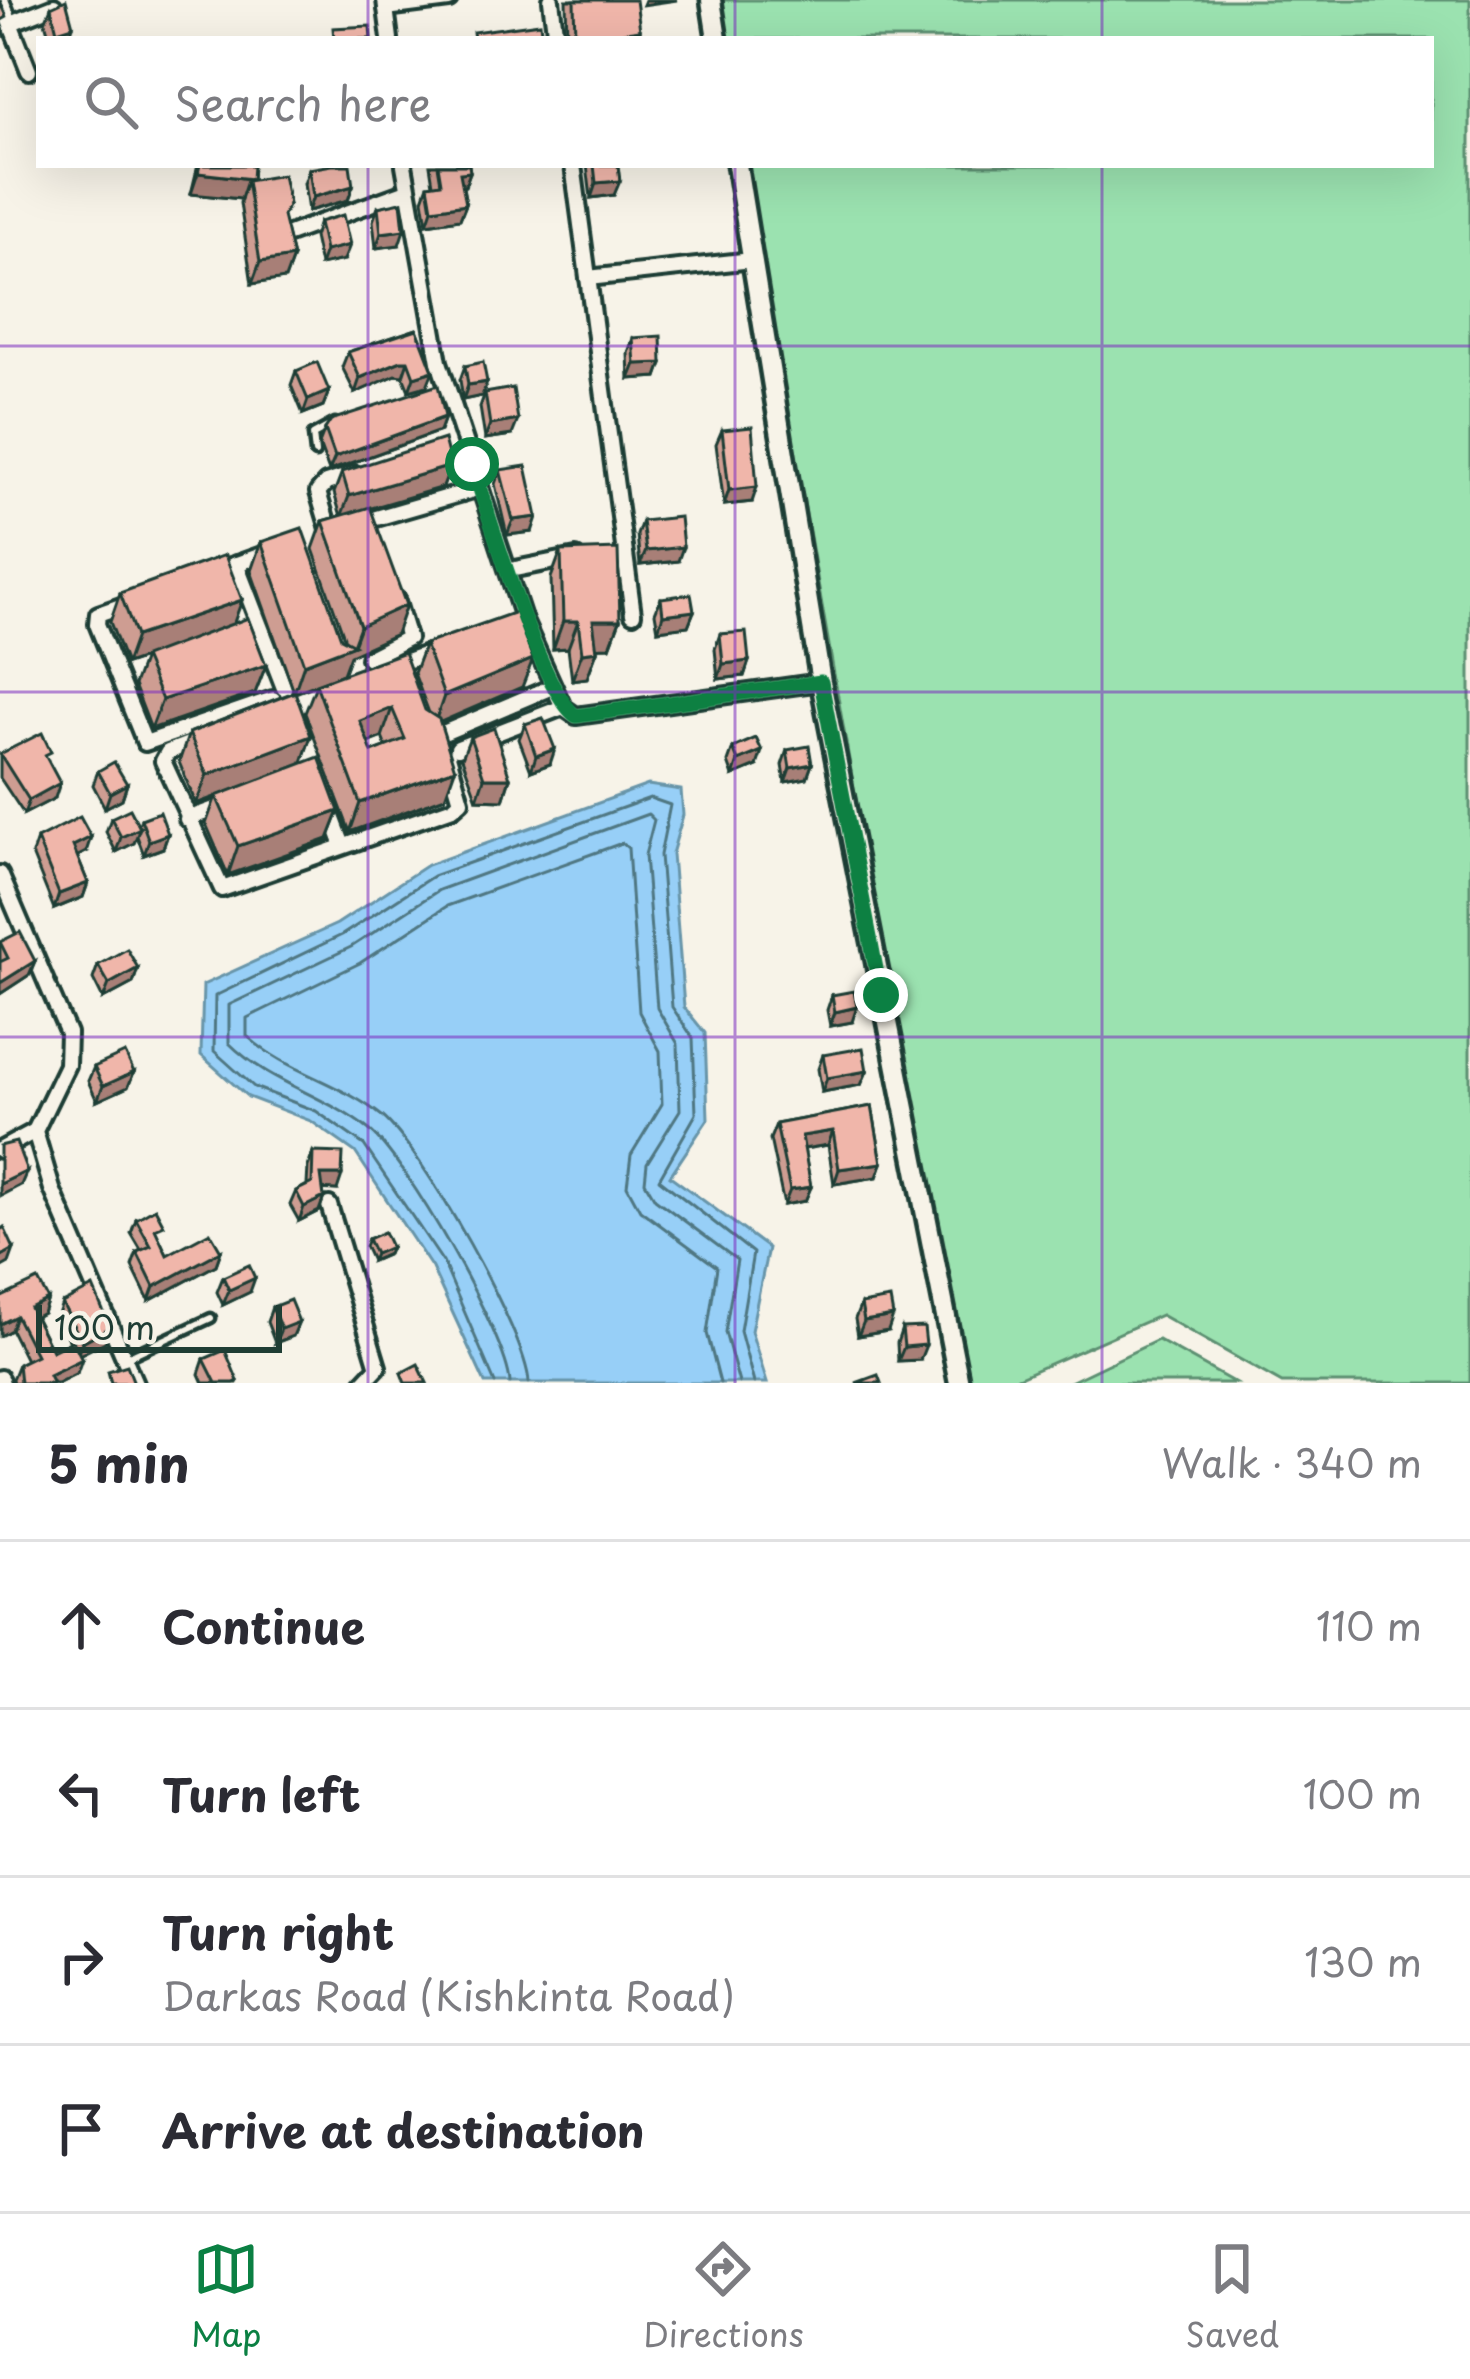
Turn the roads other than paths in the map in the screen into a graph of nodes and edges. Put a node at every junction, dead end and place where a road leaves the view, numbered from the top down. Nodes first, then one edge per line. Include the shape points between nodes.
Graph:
1 (1, 0) edge
2 (448, 0) edge
3 (551, 0) edge
4 (710, 0) edge
5 (386, 4) edge
6 (54, 6) edge
7 (11, 22) junction
8 (390, 36) edge
9 (556, 36) edge
10 (716, 36) edge
11 (28, 70) dead end
12 (404, 168) edge
13 (573, 168) edge
14 (737, 168) edge
15 (407, 191) junction
16 (286, 235) edge
17 (752, 260) junction
18 (588, 278) junction
19 (447, 387) junction
20 (430, 392) edge
21 (348, 419) edge
22 (464, 440) junction
23 (443, 446) edge
24 (315, 452) dead end
25 (365, 470) edge
26 (480, 488) junction
27 (366, 521) junction
28 (330, 532) junction
29 (314, 537) dead end
30 (374, 543) edge
31 (625, 548) junction
32 (277, 549) edge
33 (236, 564) junction
34 (510, 570) junction
35 (196, 578) edge
36 (390, 585) edge
37 (138, 600) edge
38 (633, 614) dead end
39 (524, 621) junction
40 (508, 626) edge
41 (452, 645) edge
42 (369, 658) dead end
43 (399, 664) junction
44 (140, 671) edge
45 (118, 679) junction
46 (358, 679) edge
47 (405, 682) edge
48 (821, 682) junction
49 (552, 687) junction
50 (291, 706) edge
51 (563, 707) junction
52 (418, 716) edge
53 (441, 734) junction
54 (458, 748) dead end
55 (322, 791) edge
56 (251, 796) edge
57 (188, 819) junction
58 (344, 846) junction
59 (0, 874) edge
60 (35, 1131) junction
61 (0, 1150) edge
62 (329, 1205) edge
63 (211, 1318) dead end
64 (127, 1357) junction
65 (378, 1367) junction
66 (135, 1383) edge
67 (363, 1383) edge
68 (385, 1383) edge
69 (959, 1383) edge

1 - 7 street
2 - 5 street
3 - 9 street
4 - 10 main road
5 - 8 street
6 - 7 street
7 - 11 street
12 - 15 street
13 - 18 street
14 - 17 main road
15 - 16 street
15 - 19 street
17 - 18 street
17 - 48 main road
18 - 31 street
19 - 20 lane
19 - 22 street
21 - 24 lane via 313,435
22 - 23 street
22 - 26 street
25 - 28 street via 321,486
26 - 27 street
26 - 34 street
27 - 28 street
27 - 30 street
28 - 29 street
31 - 34 street
31 - 38 street
32 - 33 street
33 - 35 street
33 - 45 street via 279,693 145,743
34 - 39 street
36 - 42 street via 408,638
37 - 45 street via 96,618
39 - 40 street
39 - 49 street
41 - 43 street
43 - 46 street
43 - 47 street
44 - 45 street
48 - 51 street via 576,716
48 - 69 main road
49 - 51 street
49 - 53 street
50 - 57 street via 163,756
51 - 54 street
52 - 53 street via 425,734
53 - 58 street via 458,805
55 - 58 street
56 - 57 street
57 - 58 street via 222,889
59 - 60 street via 68,1033 67,1065
60 - 61 street
60 - 64 street via 52,1189
62 - 65 street
63 - 64 lane
64 - 66 street
65 - 67 street
65 - 68 street

